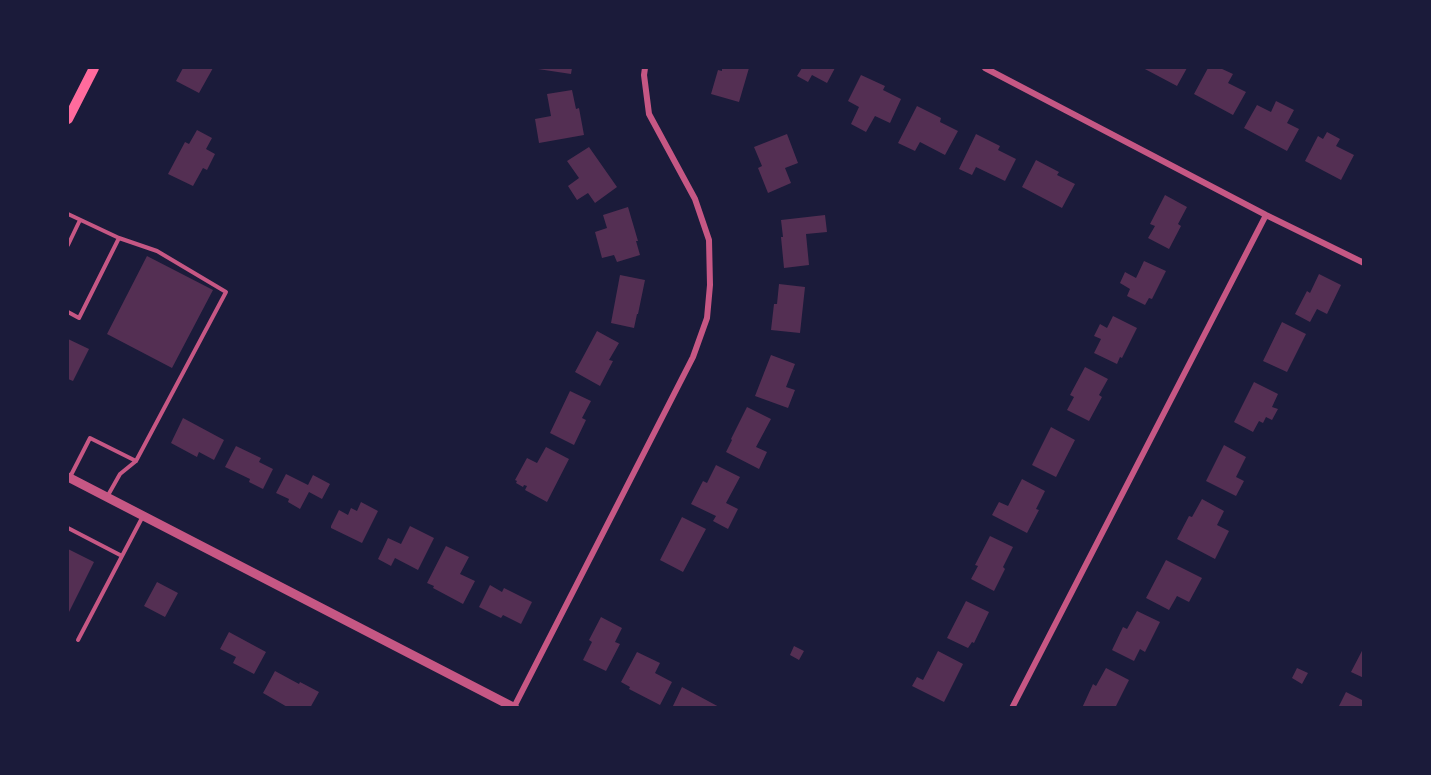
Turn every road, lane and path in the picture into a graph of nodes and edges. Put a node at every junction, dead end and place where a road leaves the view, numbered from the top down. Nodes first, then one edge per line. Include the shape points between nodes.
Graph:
1 (94, 68) edge
2 (645, 68) edge
3 (985, 68) edge
4 (68, 118) edge
5 (68, 214) edge
6 (1266, 215) junction
7 (80, 220) junction
8 (119, 238) junction
9 (68, 245) edge
10 (1364, 263) edge
11 (68, 312) edge
12 (136, 461) junction
13 (68, 477) edge
14 (107, 497) junction
15 (143, 516) junction
16 (68, 528) edge
17 (122, 556) junction
18 (78, 640) dead end
19 (514, 707) edge
20 (1012, 708) edge

1 - 4 main road
2 - 19 street via 649,114 695,199 709,240 707,318 693,357
3 - 6 street
5 - 7 lane
6 - 10 street
6 - 20 street
7 - 8 lane
7 - 9 lane
8 - 11 lane via 79,318
8 - 12 lane via 157,251 226,292
12 - 13 lane via 90,438
12 - 14 lane via 120,474
13 - 14 street
14 - 15 street
15 - 17 lane
15 - 19 street
16 - 17 lane
17 - 18 lane

